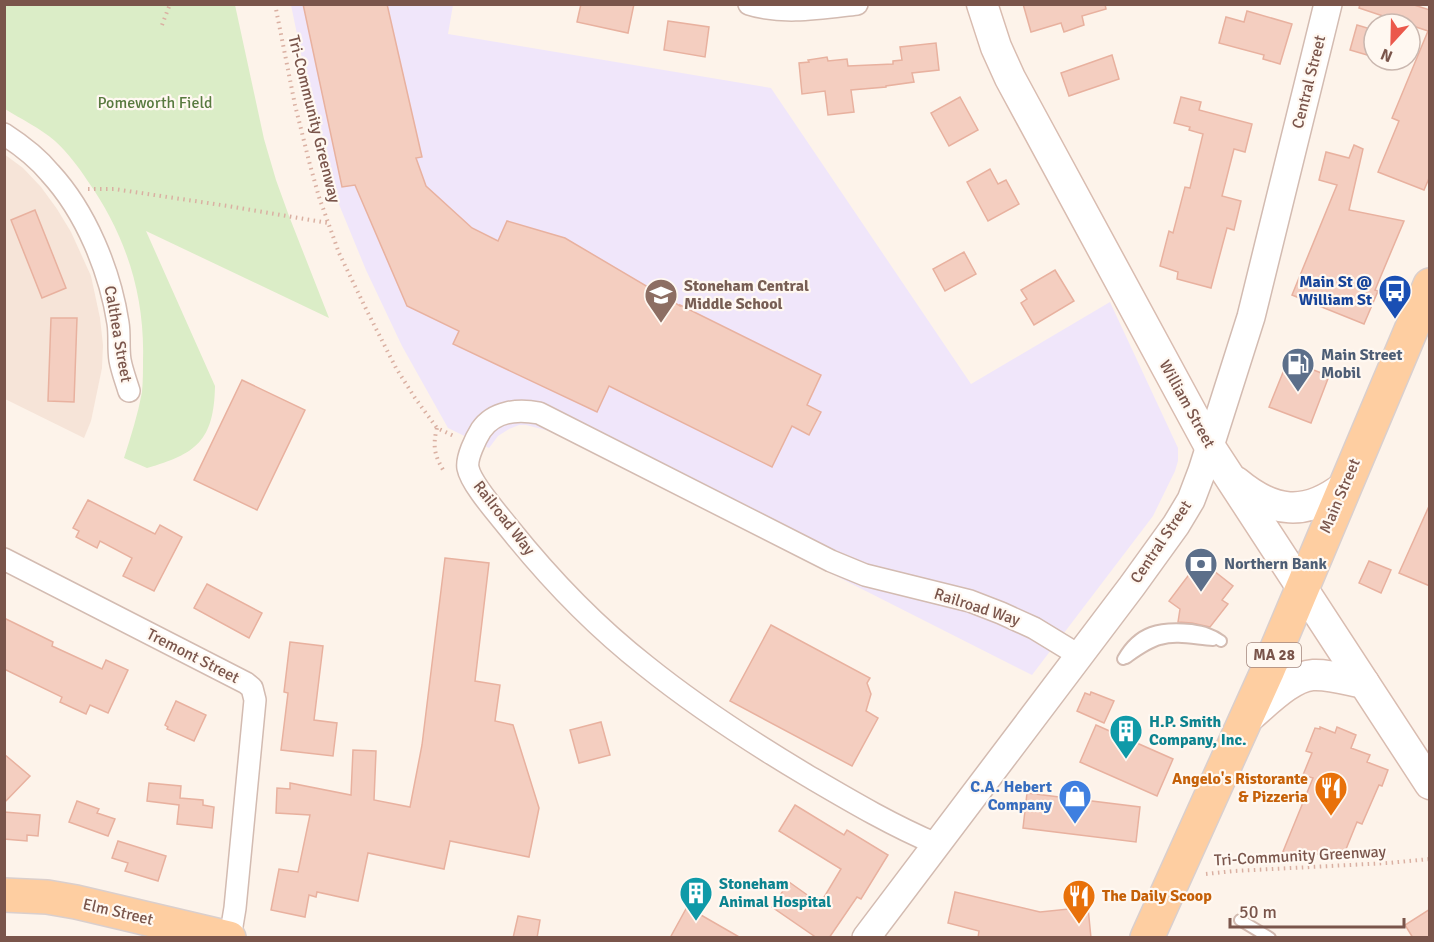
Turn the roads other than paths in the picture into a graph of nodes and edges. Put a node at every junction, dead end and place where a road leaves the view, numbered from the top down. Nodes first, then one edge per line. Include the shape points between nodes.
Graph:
1 (749, 4) edge
2 (857, 4) edge
3 (982, 4) edge
4 (1328, 4) edge
5 (4, 134) edge
6 (1430, 285) edge
7 (129, 391) dead end
8 (1210, 447) junction
9 (1230, 478) junction
10 (1344, 487) junction
11 (4, 559) edge
12 (1302, 588) junction
13 (1221, 641) dead end
14 (1080, 656) junction
15 (1123, 659) dead end
16 (1364, 683) junction
17 (1244, 721) junction
18 (1430, 784) edge
19 (936, 844) junction
20 (4, 895) edge
21 (1240, 920) dead end
22 (230, 938) edge
23 (866, 938) edge
24 (1147, 938) edge
25 (1270, 938) edge

1 - 2 street via 787,10
3 - 8 main road, William Street via 1010,78
4 - 8 street, Central Street via 1251,317
5 - 7 street, Calthea Street via 51,174 85,225 111,288 120,361
6 - 10 main road, Main Street / MA 28
8 - 9 main road, William Street
8 - 14 street, Central Street via 1191,500 1176,525
9 - 10 main road via 1256,497 1295,508 1318,503
9 - 12 main road, William Street
10 - 12 main road, Main Street / MA 28
11 - 22 street, Tremont Street via 252,688 255,700
12 - 16 main road, William Street
12 - 17 main road, Main Street / MA 28
13 - 15 lane via 1160,639
14 - 19 street, Central Street
14 - 19 street, Railroad Way via 1034,628 970,601 865,575 831,561 538,413 505,413 480,431 467,466 473,480 526,549 597,623 644,665 748,740 905,831
16 - 17 main road via 1304,676
16 - 18 main road, William Street
17 - 24 main road, Main Street / MA 28
19 - 23 street, Central Street
20 - 22 main road, Elm Street via 76,902
21 - 25 lane

